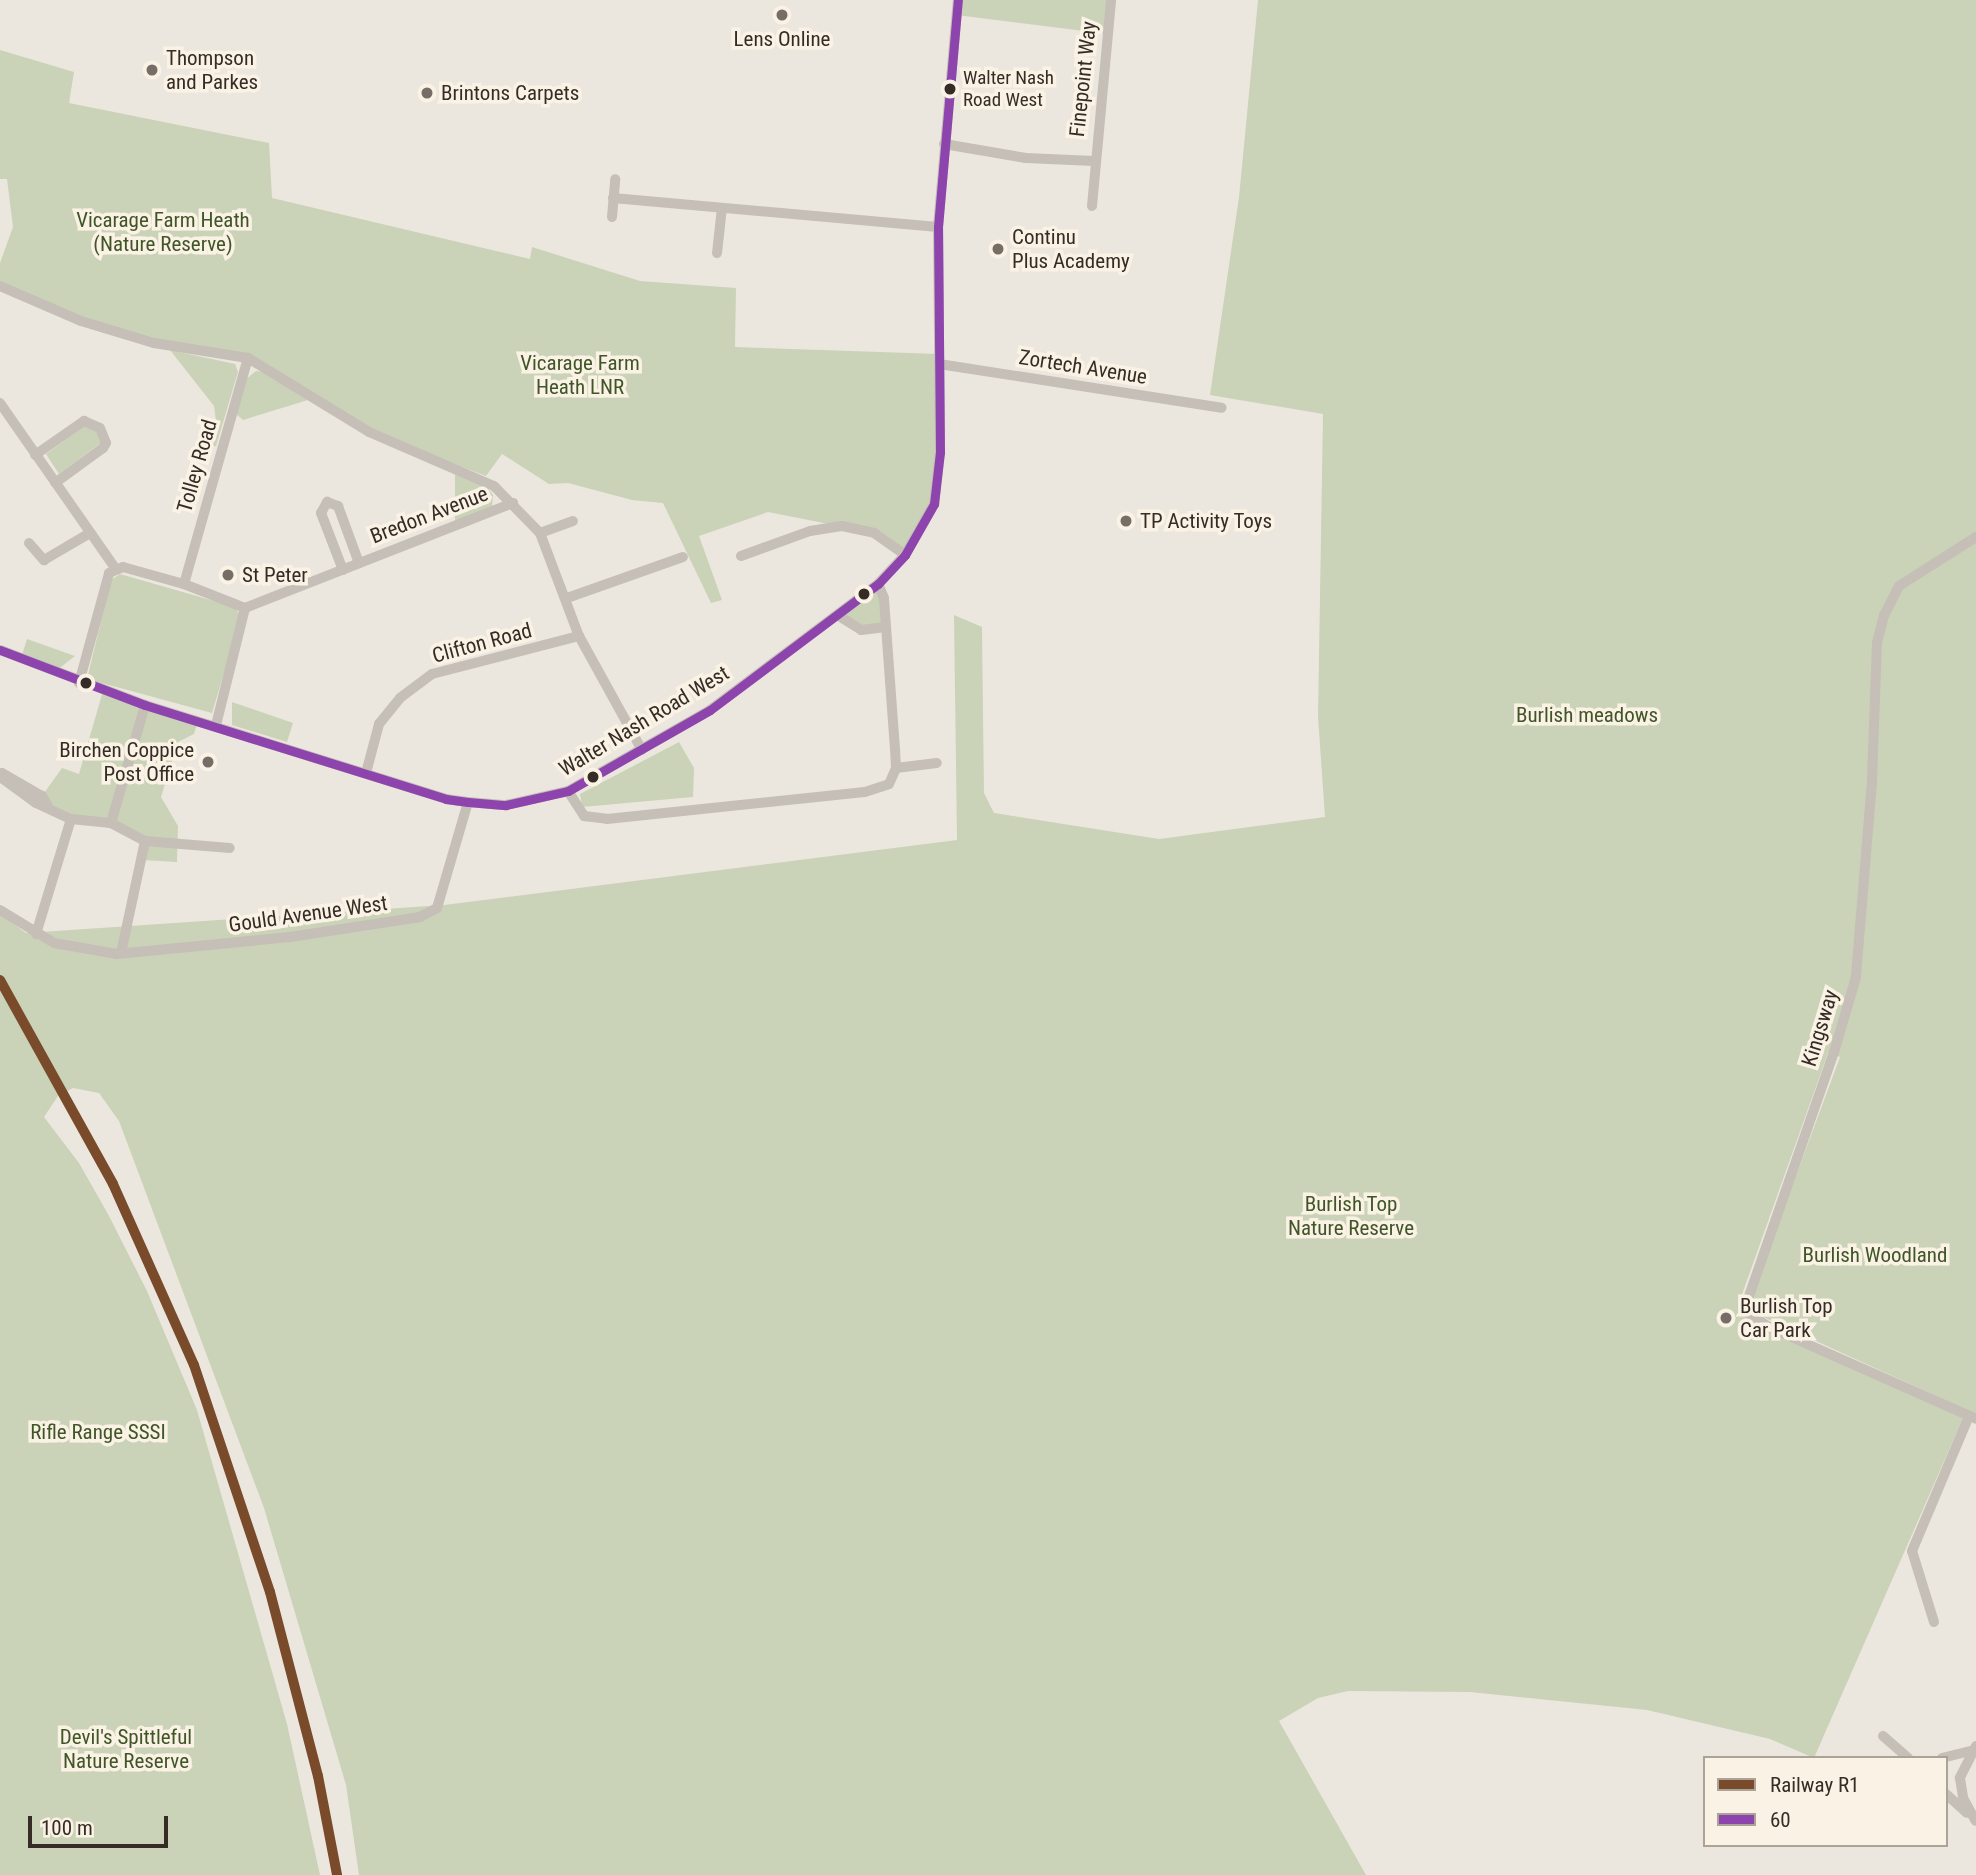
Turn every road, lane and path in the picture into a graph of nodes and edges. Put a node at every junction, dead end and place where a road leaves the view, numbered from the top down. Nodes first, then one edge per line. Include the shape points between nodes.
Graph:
1 (958, 0) edge
2 (1111, 0) edge
3 (944, 144) junction
4 (1094, 161) junction
5 (615, 179) dead end
6 (613, 198) junction
7 (1091, 206) dead end
8 (722, 208) junction
9 (612, 217) dead end
10 (938, 227) junction
11 (717, 253) dead end
12 (0, 286) edge
13 (248, 358) junction
14 (939, 364) junction
15 (0, 403) edge
16 (1222, 408) dead end
17 (35, 455) junction
18 (55, 483) junction
19 (513, 503) junction
20 (573, 521) dead end
21 (90, 533) junction
22 (540, 533) junction
23 (1976, 537) edge
24 (29, 543) dead end
25 (905, 555) junction
26 (741, 556) dead end
27 (683, 558) dead end
28 (359, 564) junction
29 (115, 568) junction
30 (343, 570) junction
31 (184, 584) junction
32 (878, 584) junction
33 (567, 598) junction
34 (245, 608) junction
35 (839, 616) junction
36 (886, 627) junction
37 (579, 636) junction
38 (0, 650) edge
39 (79, 683) junction
40 (145, 705) junction
41 (216, 725) junction
42 (642, 750) junction
43 (937, 763) dead end
44 (896, 768) junction
45 (366, 773) junction
46 (568, 791) junction
47 (468, 802) junction
48 (48, 806) dead end
49 (71, 819) junction
50 (111, 823) junction
51 (145, 841) junction
52 (230, 848) dead end
53 (0, 910) edge
54 (36, 934) junction
55 (121, 953) junction
56 (1973, 1418) edge
57 (1934, 1622) dead end
58 (1883, 1736) dead end
59 (1973, 1749) edge
60 (1906, 1756) edge
61 (1948, 1756) edge
62 (1948, 1796) edge
63 (1975, 1820) edge

1 - 3 street, Walter Nash Road West
2 - 4 street, Finepoint Way
3 - 4 street, Finepoint Way via 980,146 1026,158
3 - 10 street, Walter Nash Road West
4 - 7 street, Finepoint Way
5 - 6 street
6 - 8 street
6 - 9 street
8 - 10 street
8 - 11 street
10 - 14 street, Walter Nash Road West
12 - 13 street via 81,321 142,339
13 - 19 street via 369,432 470,473
13 - 31 street, Tolley Road
14 - 16 street, Zortech Avenue
14 - 25 street, Walter Nash Road West via 939,482 930,511
15 - 17 street
17 - 18 street
17 - 18 street via 84,421 100,428 106,443 103,448
18 - 21 street
19 - 22 street
19 - 28 street, Bredon Avenue
20 - 22 street
21 - 24 street via 44,560
21 - 29 street
22 - 33 street
23 - 56 street, Kingsway via 1899,586 1884,614 1877,643 1872,781 1856,977 1746,1304 1750,1315 1771,1328
25 - 26 street via 874,533 842,526 810,531
25 - 32 street, Walter Nash Road West
27 - 33 street
28 - 30 street, Bredon Avenue
28 - 30 street, Bredon Avenue via 338,506 327,502 321,513
29 - 31 street
29 - 39 street via 109,573
30 - 34 street, Bredon Avenue
31 - 34 street
32 - 35 street, Walter Nash Road West
32 - 36 street
33 - 37 street
34 - 41 street
35 - 36 street via 869,631
35 - 42 street, Walter Nash Road West via 710,710
36 - 44 street
37 - 42 street
37 - 45 street, Clifton Road via 432,674 400,698 379,724
38 - 39 street, Walter Nash Road West
39 - 40 street, Walter Nash Road West
40 - 41 street, Walter Nash Road West
40 - 50 street
41 - 45 street, Walter Nash Road West
42 - 46 street, Walter Nash Road West
43 - 44 street
44 - 46 street via 889,784 865,792 607,819 584,816
45 - 47 street, Walter Nash Road West
46 - 47 street, Walter Nash Road West via 506,804
47 - 55 street, Gould Avenue West via 432,913 290,937
48 - 49 street
49 - 50 street
49 - 54 street
50 - 51 street
51 - 52 street
51 - 55 street
53 - 54 street, Gould Avenue West
54 - 55 street, Gould Avenue West via 71,948
56 - 57 street via 1912,1551
58 - 60 street
59 - 61 street
59 - 63 street via 1960,1778 1963,1798
62 - 63 street

